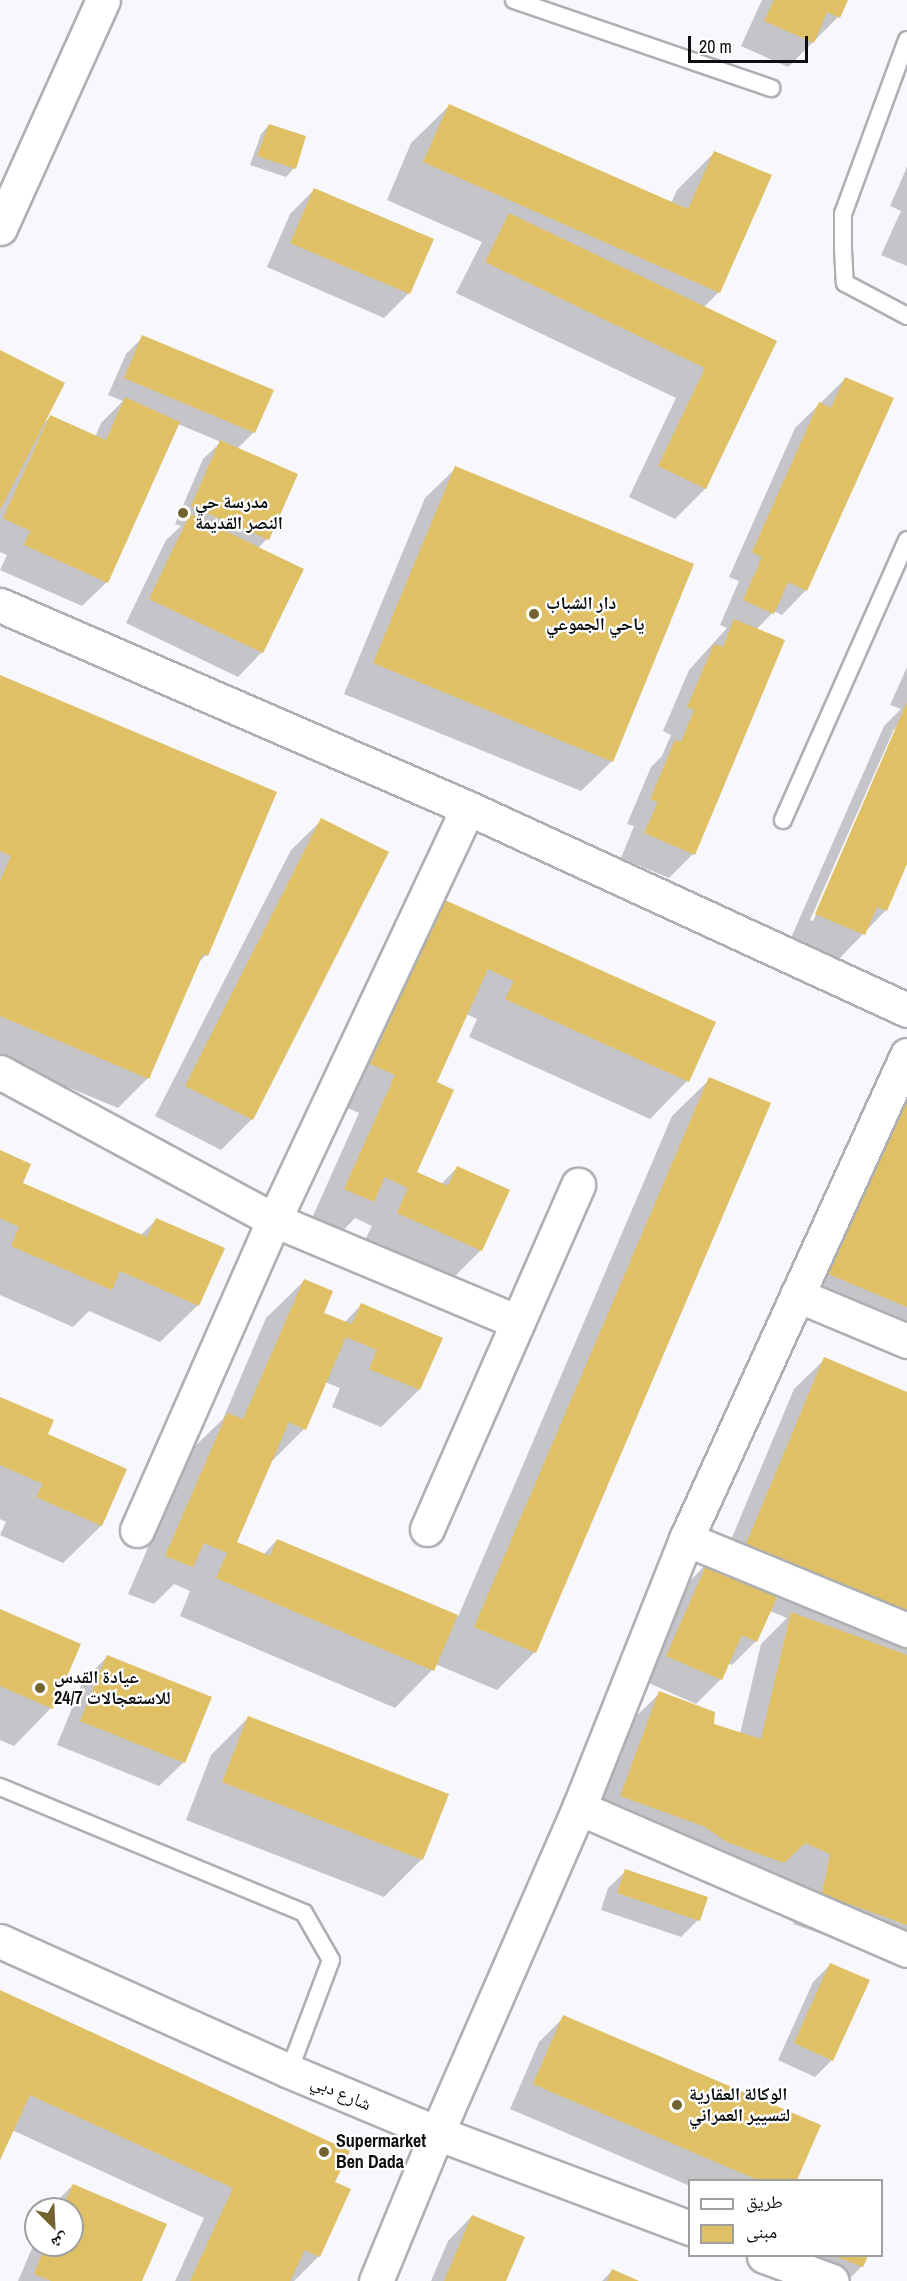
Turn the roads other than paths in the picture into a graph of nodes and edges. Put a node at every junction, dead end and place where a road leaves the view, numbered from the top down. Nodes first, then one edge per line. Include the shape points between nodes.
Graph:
1 (103, 0) edge
2 (514, 0) edge
3 (907, 40) edge
4 (771, 88) dead end
5 (0, 228) edge
6 (907, 316) edge
7 (907, 540) edge
8 (0, 605) edge
9 (468, 808) junction
10 (783, 820) dead end
11 (907, 1010) edge
12 (907, 1055) edge
13 (0, 1072) edge
14 (578, 1185) dead end
15 (274, 1220) junction
16 (797, 1295) junction
17 (518, 1322) junction
18 (907, 1341) edge
19 (427, 1529) dead end
20 (137, 1530) dead end
21 (686, 1539) junction
22 (907, 1630) edge
23 (0, 1787) edge
24 (579, 1808) junction
25 (0, 1941) edge
26 (907, 1950) edge
27 (289, 2071) junction
28 (437, 2133) junction
29 (688, 2227) edge
30 (767, 2257) edge
31 (376, 2281) edge
32 (832, 2281) edge

1 - 5 street
2 - 4 lane
3 - 6 lane via 843,214 843,249 845,283
7 - 10 lane
8 - 9 street
9 - 11 street
9 - 15 street
12 - 16 street
13 - 15 street
14 - 17 street
15 - 17 street
15 - 20 street
16 - 18 street
16 - 21 street
17 - 19 street
21 - 22 street
21 - 24 street
23 - 27 lane via 304,1913 331,1960
24 - 26 street
24 - 28 street
25 - 27 street, شارع دبي
27 - 28 street, شارع دبي
28 - 29 street, شارع دبي
28 - 31 street
30 - 32 street

